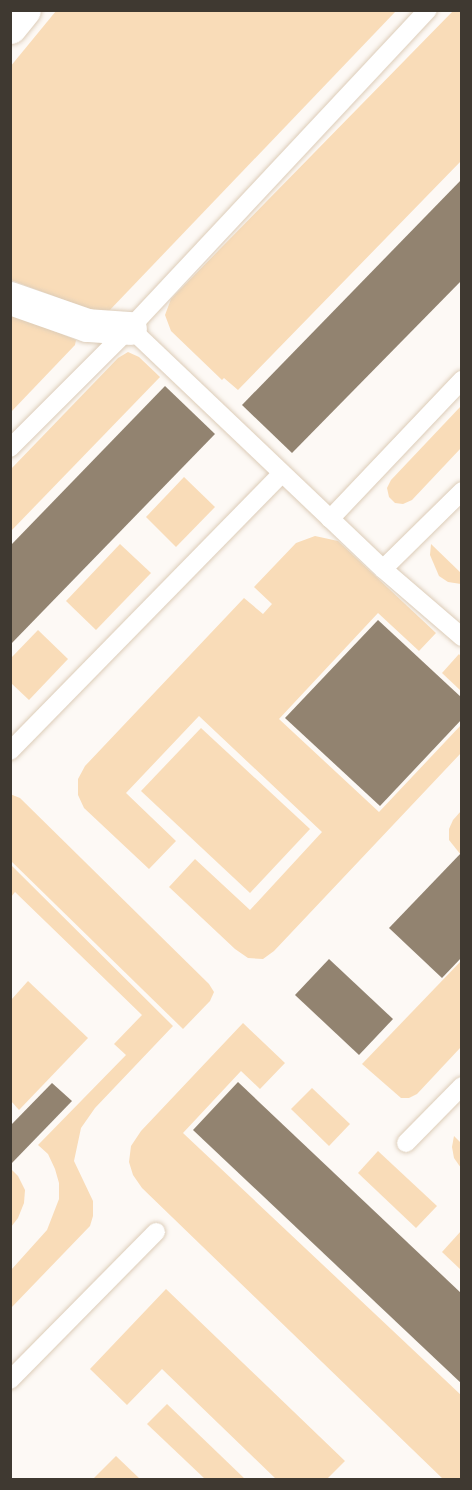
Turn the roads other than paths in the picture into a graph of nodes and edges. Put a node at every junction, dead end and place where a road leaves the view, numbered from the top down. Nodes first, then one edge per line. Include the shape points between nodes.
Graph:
1 (24, 10) edge
2 (428, 10) edge
3 (10, 27) edge
4 (10, 298) edge
5 (130, 328) junction
6 (462, 380) edge
7 (10, 448) edge
8 (281, 474) junction
9 (462, 491) edge
10 (330, 519) junction
11 (383, 570) junction
12 (462, 637) edge
13 (10, 752) edge
14 (462, 1086) edge
15 (406, 1143) dead end
16 (156, 1232) dead end
17 (10, 1380) edge

1 - 3 street
2 - 5 lane
4 - 5 street via 87,326
5 - 7 lane
5 - 8 lane
6 - 10 lane
8 - 10 lane
8 - 13 lane
9 - 11 lane
10 - 11 lane
11 - 12 lane
14 - 15 lane
16 - 17 lane

